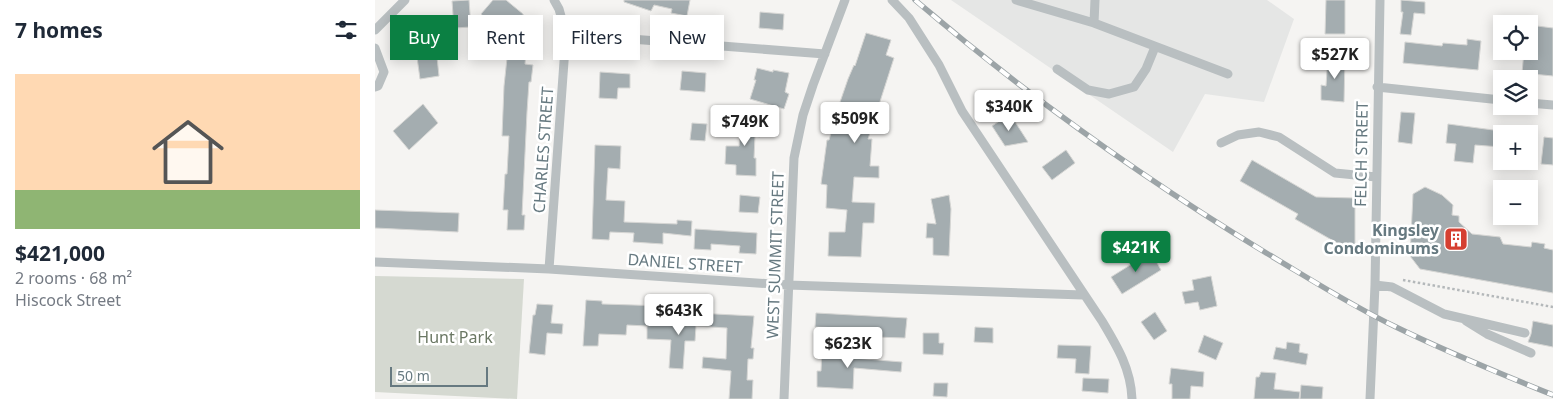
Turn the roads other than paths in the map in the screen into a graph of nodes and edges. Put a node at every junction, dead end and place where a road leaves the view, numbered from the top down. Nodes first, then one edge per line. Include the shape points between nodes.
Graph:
1 (405, 0) edge
2 (554, 0) edge
3 (845, 0) edge
4 (892, 0) edge
5 (1016, 0) edge
6 (1095, 0) edge
7 (1380, 0) edge
8 (561, 15) edge
9 (1094, 23) junction
10 (375, 30) edge
11 (640, 40) edge
12 (1155, 47) junction
13 (375, 48) edge
14 (825, 54) junction
15 (564, 60) edge
16 (1057, 69) dead end
17 (1228, 74) dead end
18 (375, 87) edge
19 (1377, 87) junction
20 (1493, 99) edge
21 (1538, 104) edge
22 (1553, 106) edge
23 (1221, 143) dead end
24 (1376, 177) junction
25 (375, 262) edge
26 (549, 269) junction
27 (789, 285) junction
28 (1375, 285) junction
29 (1083, 295) junction
30 (1460, 317) junction
31 (1525, 332) dead end
32 (1531, 353) dead end
33 (784, 399) edge
34 (1132, 399) edge
35 (1370, 399) edge

1 - 10 street
2 - 8 street, CHARLES STREET
3 - 14 street, WEST SUMMIT STREET
4 - 29 street via 909,18 939,65 962,111
5 - 9 street
6 - 9 street
7 - 19 street, FELCH STREET
9 - 12 street
11 - 14 street
12 - 16 street via 1134,87 1109,94 1088,90
12 - 17 street
13 - 18 street via 384,72
14 - 27 street, WEST SUMMIT STREET via 803,115 794,158
15 - 26 street, CHARLES STREET
19 - 20 street
19 - 24 street, FELCH STREET
21 - 22 street
23 - 24 street via 1238,135 1259,132 1279,137 1335,173
24 - 28 street, FELCH STREET
25 - 26 street, DANIEL STREET
26 - 27 street, DANIEL STREET
27 - 29 street, DANIEL STREET
27 - 33 street, WEST SUMMIT STREET
28 - 30 street via 1392,287 1444,314
28 - 35 street, FELCH STREET
29 - 34 street via 1120,351 1128,372
30 - 31 street
30 - 32 street via 1487,334

